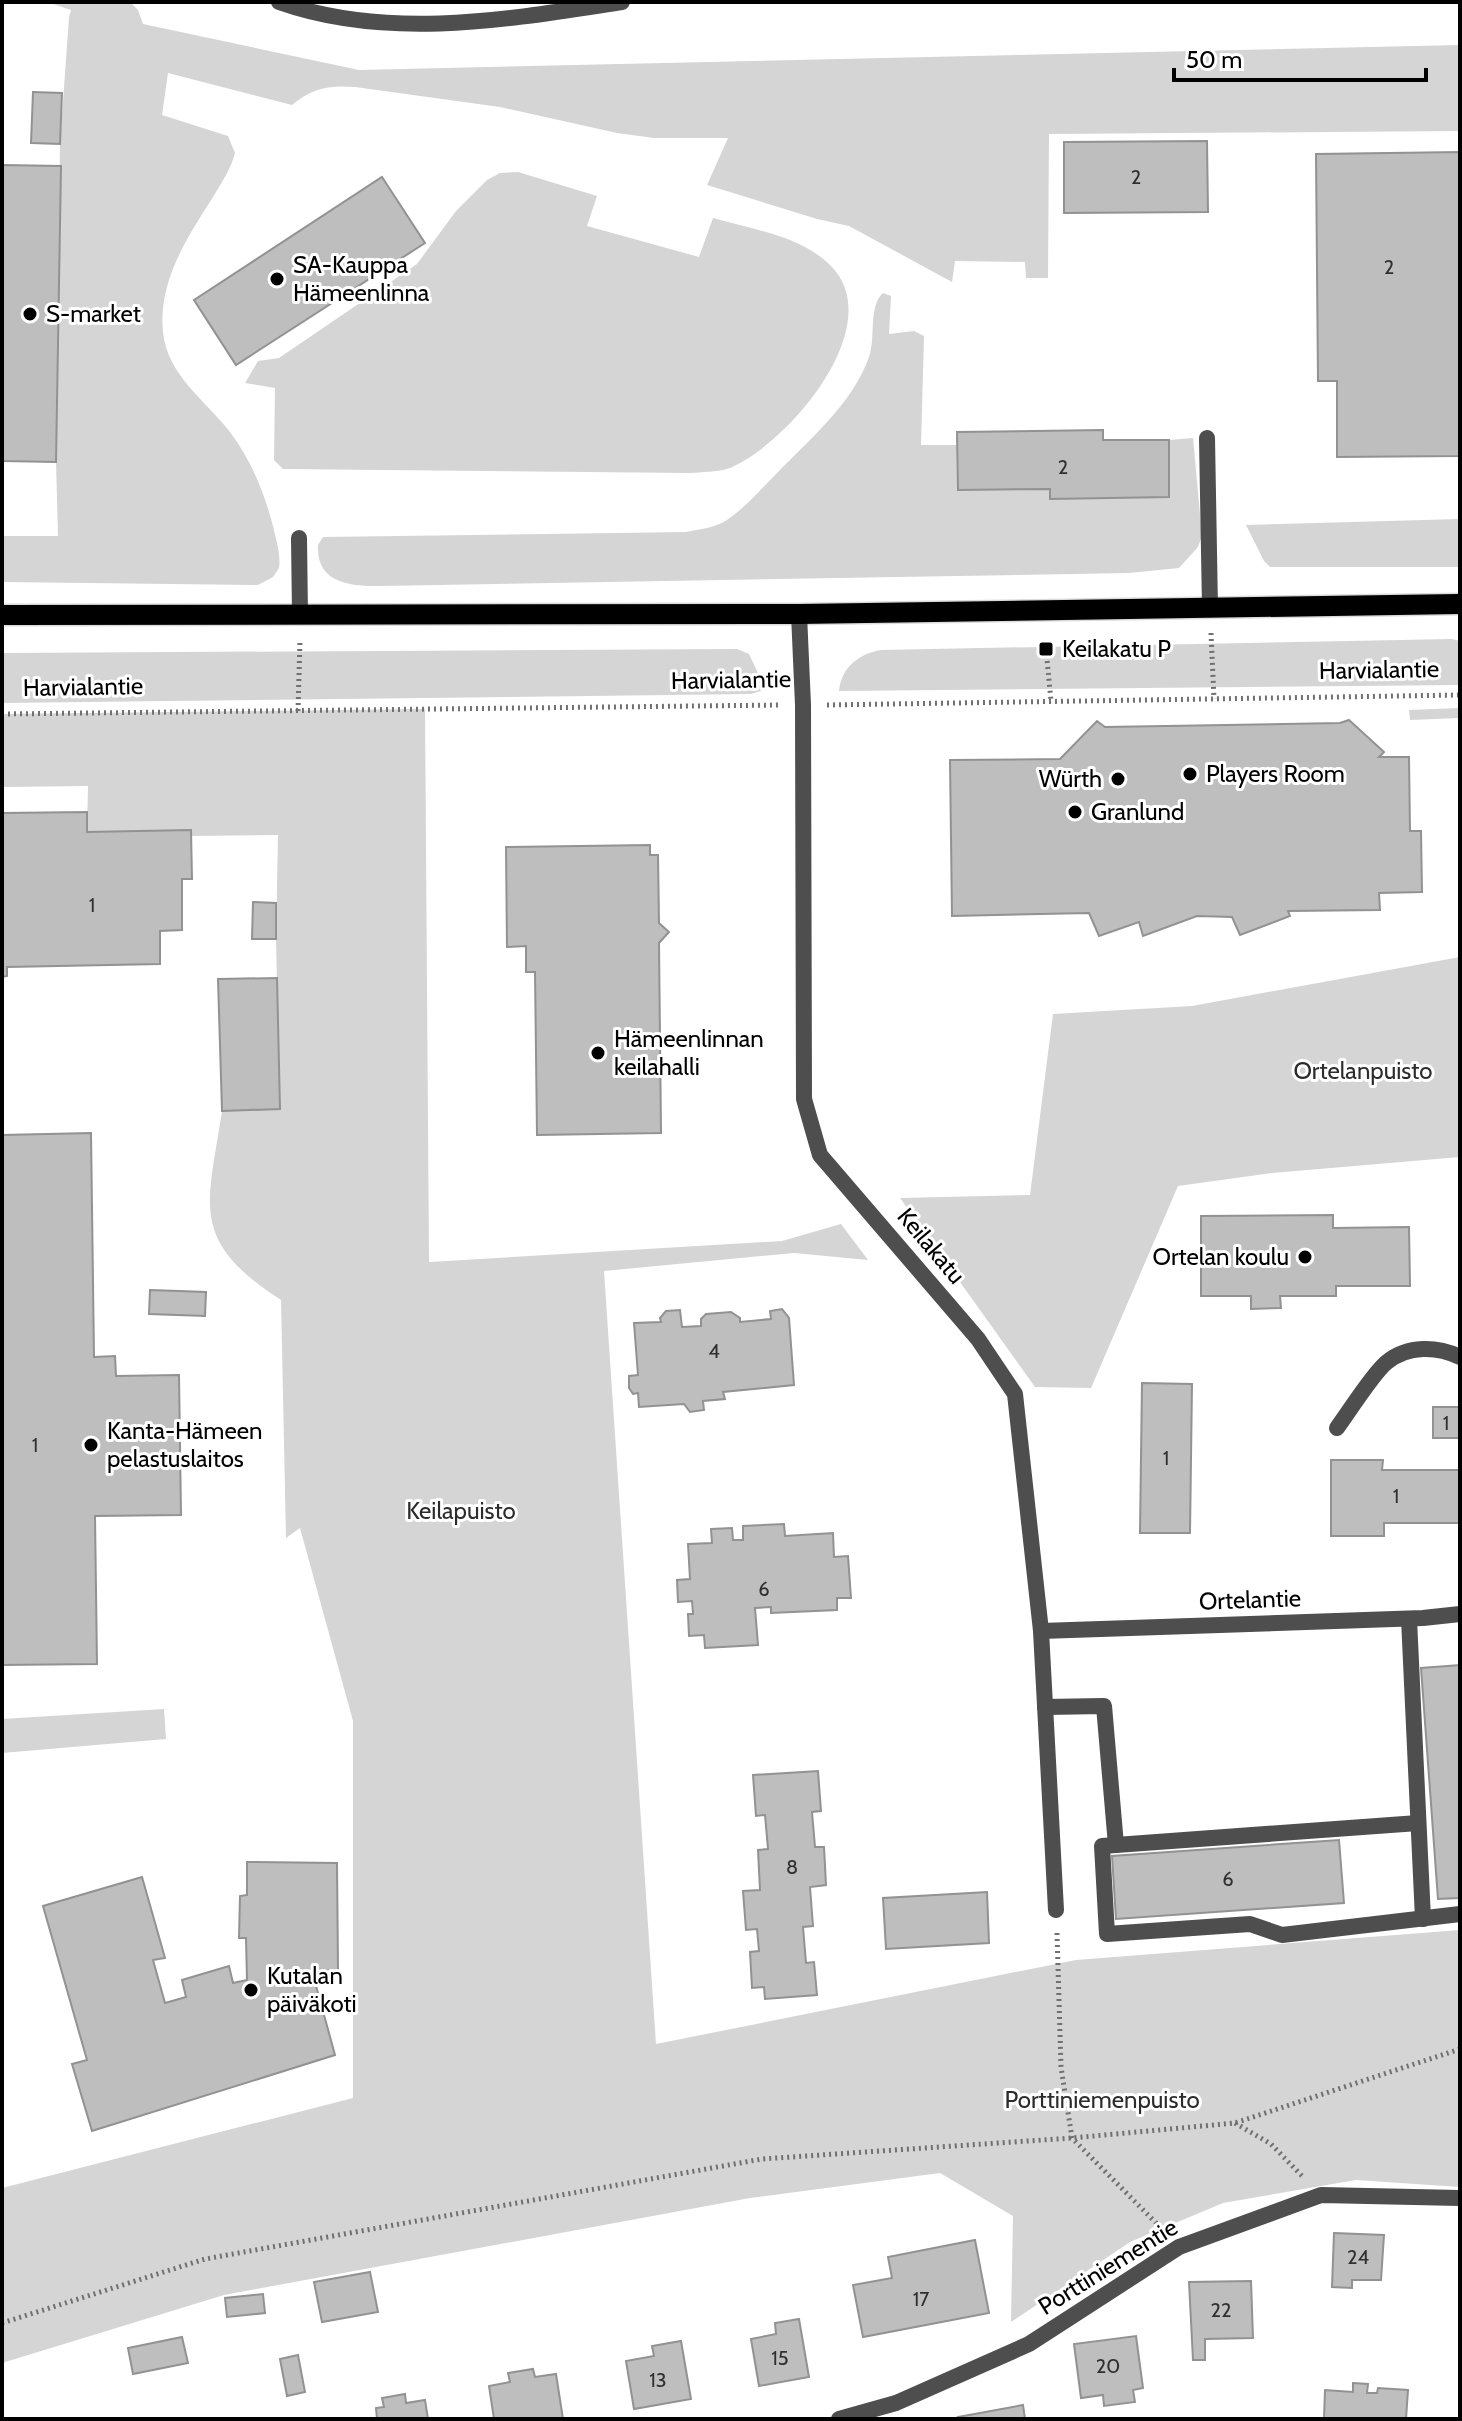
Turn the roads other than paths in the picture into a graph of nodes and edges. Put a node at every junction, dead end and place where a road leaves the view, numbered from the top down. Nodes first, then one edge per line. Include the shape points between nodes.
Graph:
1 (279, 2) edge
2 (622, 2) edge
3 (1207, 438) dead end
4 (299, 538) dead end
5 (1460, 604) edge
6 (1210, 608) junction
7 (799, 614) junction
8 (2, 615) edge
9 (300, 615) junction
10 (1460, 1357) edge
11 (1337, 1428) dead end
12 (1460, 1614) edge
13 (1409, 1619) junction
14 (1041, 1631) junction
15 (1045, 1707) junction
16 (1418, 1823) junction
17 (1116, 1845) junction
18 (1056, 1910) road end
19 (1460, 1914) edge
20 (1423, 1919) junction
21 (1460, 2198) edge
22 (839, 2419) edge

1 - 2 street via 357,21 406,22 495,19
3 - 6 street
4 - 9 street
5 - 6 main road
6 - 7 main road
7 - 9 main road
7 - 14 street, Keilakatu via 804,1099 820,1155 978,1339 1015,1394
8 - 9 main road
10 - 11 street via 1420,1348 1388,1361
12 - 13 street, Ortelantie
13 - 14 street, Ortelantie
13 - 16 street
14 - 15 street, Keilakatu
15 - 17 street via 1104,1706
15 - 18 street, Keilakatu
16 - 17 street
16 - 20 street
17 - 20 street via 1102,1846 1107,1934 1250,1924 1282,1935
19 - 20 street
21 - 22 street, Porttiniementie via 1321,2195 1179,2247 1029,2344 896,2403

